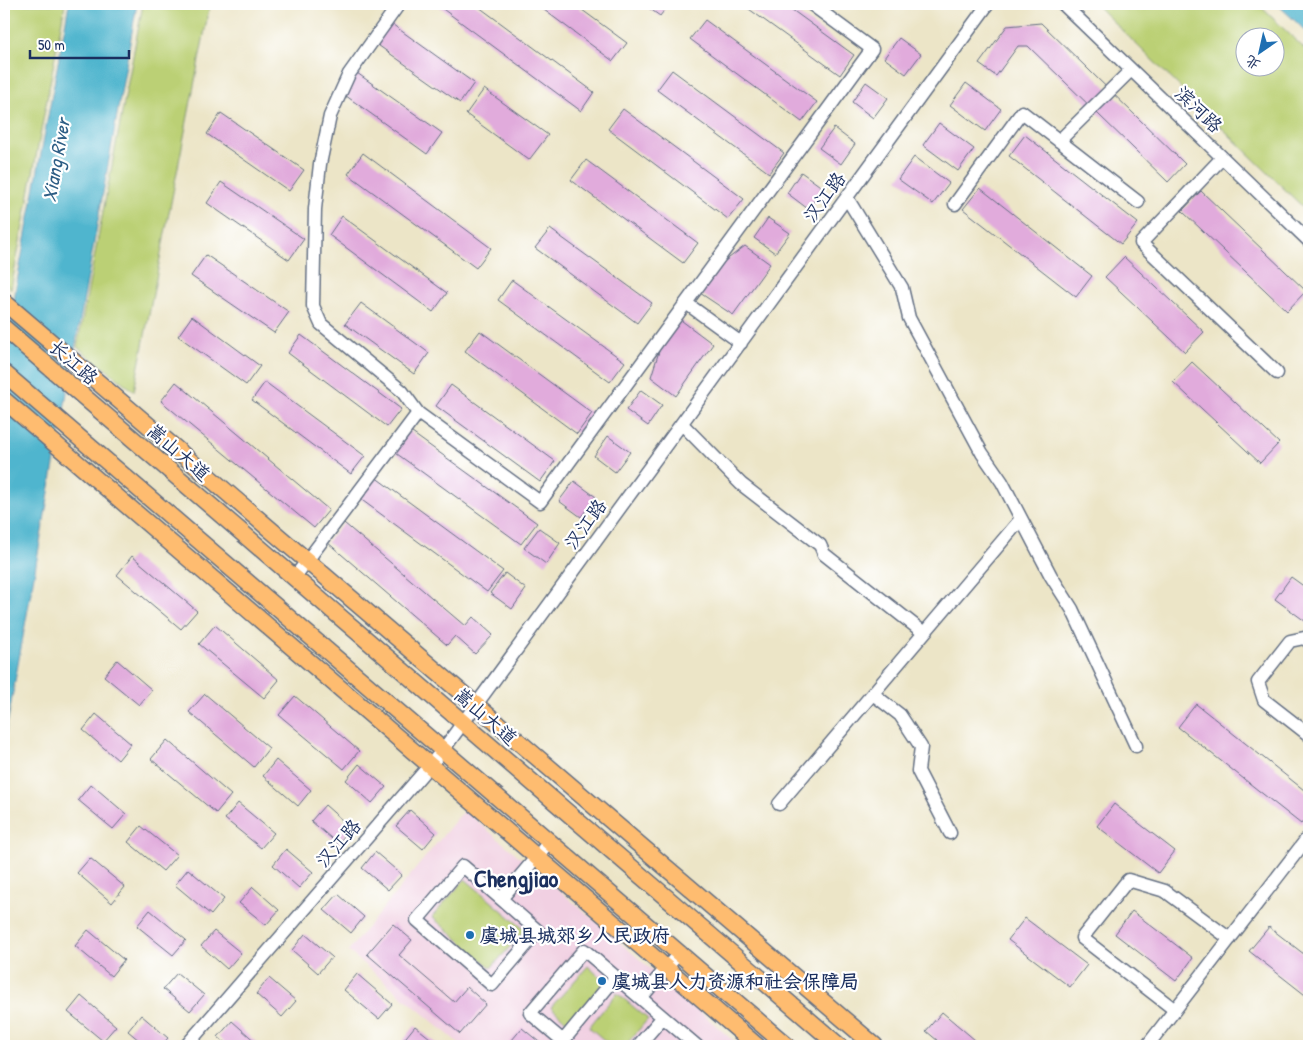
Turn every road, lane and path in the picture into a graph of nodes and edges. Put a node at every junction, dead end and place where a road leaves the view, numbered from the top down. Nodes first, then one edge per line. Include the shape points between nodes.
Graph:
1 (398, 4) edge
2 (811, 4) edge
3 (988, 4) edge
4 (1063, 4) edge
5 (1131, 70) junction
6 (1059, 141) junction
7 (1222, 158) junction
8 (847, 198) junction
9 (1138, 202) dead end
10 (955, 204) dead end
11 (1309, 241) edge
12 (4, 302) edge
13 (686, 303) junction
14 (9, 333) edge
15 (741, 343) junction
16 (4, 373) edge
17 (1277, 373) dead end
18 (4, 400) edge
19 (418, 413) junction
20 (107, 417) joint
21 (682, 424) junction
22 (1021, 519) junction
23 (308, 561) junction
24 (294, 578) junction
25 (924, 633) junction
26 (1309, 642) edge
27 (873, 694) junction
28 (476, 706) junction
29 (463, 723) junction
30 (1309, 735) edge
31 (1136, 746) dead end
32 (443, 750) junction
33 (430, 765) junction
34 (779, 804) dead end
35 (950, 833) dead end
36 (1309, 836) edge
37 (549, 842) junction
38 (537, 856) junction
39 (501, 899) junction
40 (1230, 940) junction
41 (679, 953) junction
42 (666, 968) junction
43 (616, 977) junction
44 (641, 998) junction
45 (1175, 1010) junction
46 (663, 1017) junction
47 (566, 1044) edge
48 (186, 1046) edge
49 (638, 1046) edge
50 (697, 1046) edge
51 (757, 1046) edge
52 (787, 1046) edge
53 (839, 1046) edge
54 (875, 1046) edge
55 (1147, 1046) edge

1 - 19 street via 349,74 330,116 315,209 313,306 321,324 402,391
2 - 13 street via 872,49
3 - 8 street, 汉江路
4 - 5 street, 滨河路
5 - 6 street
5 - 7 street, 滨河路
6 - 9 street
6 - 10 street via 1022,112
7 - 11 street, 滨河路
7 - 17 street via 1141,243
8 - 15 street, 汉江路
8 - 22 street via 902,288 909,318
12 - 23 main road
13 - 15 street
13 - 19 street via 540,502
14 - 20 main road, 长江路
15 - 21 street, 汉江路
16 - 32 main road
18 - 33 main road
19 - 23 street
20 - 24 main road, 嵩山大道
21 - 25 street via 741,484
21 - 28 street, 汉江路
22 - 25 street
22 - 31 street via 1072,609
23 - 24 street
23 - 28 main road
24 - 29 main road, 嵩山大道
25 - 27 street
26 - 30 street via 1304,638 1290,642 1258,682 1264,700
27 - 34 street
27 - 35 street via 900,715 921,747 918,772
28 - 29 street, 汉江路
28 - 54 main road
29 - 32 street, 汉江路
29 - 53 main road, 嵩山大道
32 - 33 street, 汉江路
32 - 37 main road
33 - 38 main road
33 - 48 street, 汉江路
36 - 40 street
37 - 38 street
37 - 41 main road
38 - 39 street
38 - 42 main road
39 - 39 street via 463,866 417,920 492,985 538,930
40 - 45 street
40 - 45 street via 1165,891 1128,880 1082,938
41 - 42 street
41 - 52 main road
42 - 44 street
42 - 51 main road
43 - 44 street
43 - 47 street
43 - 47 street via 584,950 530,1013
44 - 46 street
45 - 55 street
46 - 49 street
46 - 50 street

